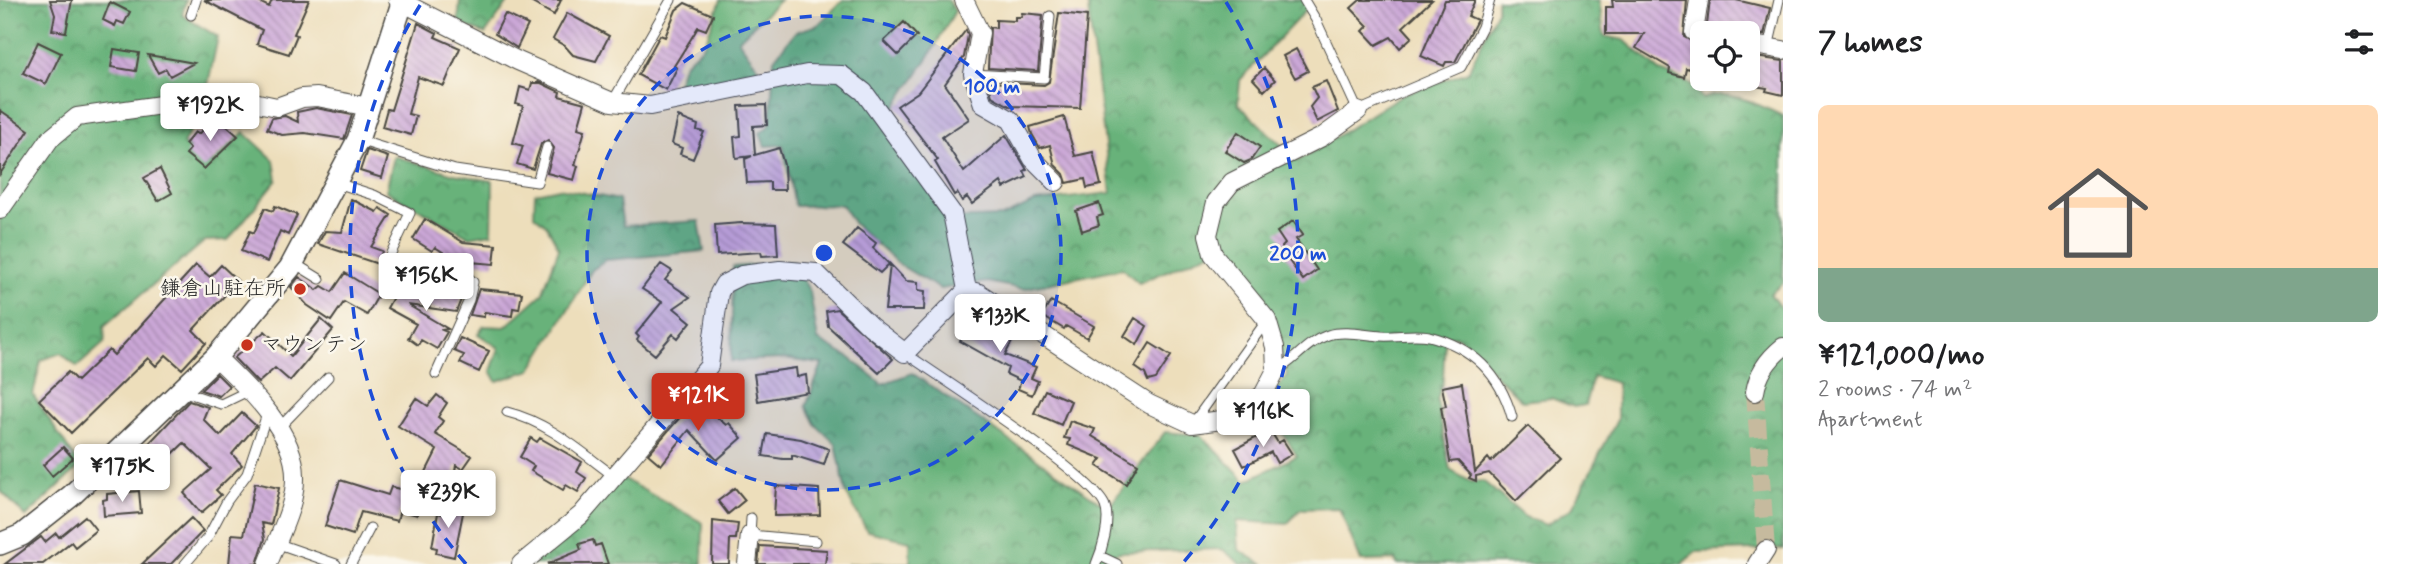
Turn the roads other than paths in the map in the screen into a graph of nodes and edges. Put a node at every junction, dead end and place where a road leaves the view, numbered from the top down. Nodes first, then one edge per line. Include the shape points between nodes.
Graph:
1 (196, 0) edge
2 (671, 0) edge
3 (964, 0) edge
4 (1304, 0) edge
5 (1490, 0) edge
6 (1699, 0) edge
7 (1779, 0) edge
8 (401, 1) edge
9 (191, 15) dead end
10 (1050, 16) dead end
11 (1696, 21) edge
12 (1776, 49) edge
13 (973, 74) junction
14 (612, 102) junction
15 (369, 107) junction
16 (1358, 111) junction
17 (358, 140) junction
18 (547, 147) dead end
19 (1056, 182) dead end
20 (337, 183) junction
21 (0, 210) edge
22 (292, 262) junction
23 (320, 279) dead end
24 (967, 290) junction
25 (1267, 320) junction
26 (1783, 347) edge
27 (905, 353) junction
28 (216, 357) junction
29 (1276, 370) junction
30 (436, 374) dead end
31 (328, 377) dead end
32 (180, 391) junction
33 (248, 391) junction
34 (1755, 392) tunnel mouth
35 (507, 412) dead end
36 (267, 414) junction
37 (1513, 417) dead end
38 (1192, 424) junction
39 (278, 430) junction
40 (614, 475) junction
41 (751, 526) joint
42 (370, 528) dead end
43 (816, 541) dead end
44 (276, 543) junction
45 (0, 544) edge
46 (1098, 560) edge
47 (185, 564) edge
48 (268, 564) edge
49 (336, 564) edge
50 (351, 564) edge
51 (522, 564) edge
52 (747, 564) edge
53 (1117, 564) edge

1 - 9 lane
2 - 14 lane
3 - 13 street via 980,33
4 - 16 lane
5 - 16 lane via 1461,67
6 - 11 street
7 - 12 lane
8 - 14 street
8 - 15 street
10 - 13 lane via 1044,78
13 - 19 street via 983,104 1010,120 1032,159
14 - 24 street via 650,106 807,74 842,75 864,92 952,213
15 - 17 street
15 - 21 street via 317,97 277,107 224,96 77,117 50,139
16 - 25 street via 1322,137 1232,182 1216,202 1208,236 1213,254
17 - 18 lane via 455,170 537,182
17 - 20 street
20 - 22 street
20 - 30 lane via 410,213 383,270 468,277 473,282
22 - 23 lane
22 - 28 street
24 - 27 street
24 - 38 street via 979,293 1149,404
25 - 29 street
25 - 38 lane
26 - 34 street via 1765,366
27 - 40 street via 870,326 816,272 780,270 732,279 719,293 709,366
27 - 46 lane via 1081,478 1106,508
28 - 32 street
28 - 33 street
29 - 37 lane via 1304,346 1331,333 1427,336 1468,352 1488,369 1504,390
29 - 38 street via 1264,395 1245,410 1229,419
31 - 39 lane
32 - 33 lane via 221,404
32 - 45 street via 71,496 22,535
33 - 36 street
35 - 40 lane via 557,434
36 - 39 street
36 - 47 lane via 247,474 208,537
39 - 44 street via 292,456 296,478
40 - 51 street via 581,515
41 - 43 lane
41 - 52 street
42 - 50 lane
44 - 48 street
44 - 49 lane
46 - 53 lane

